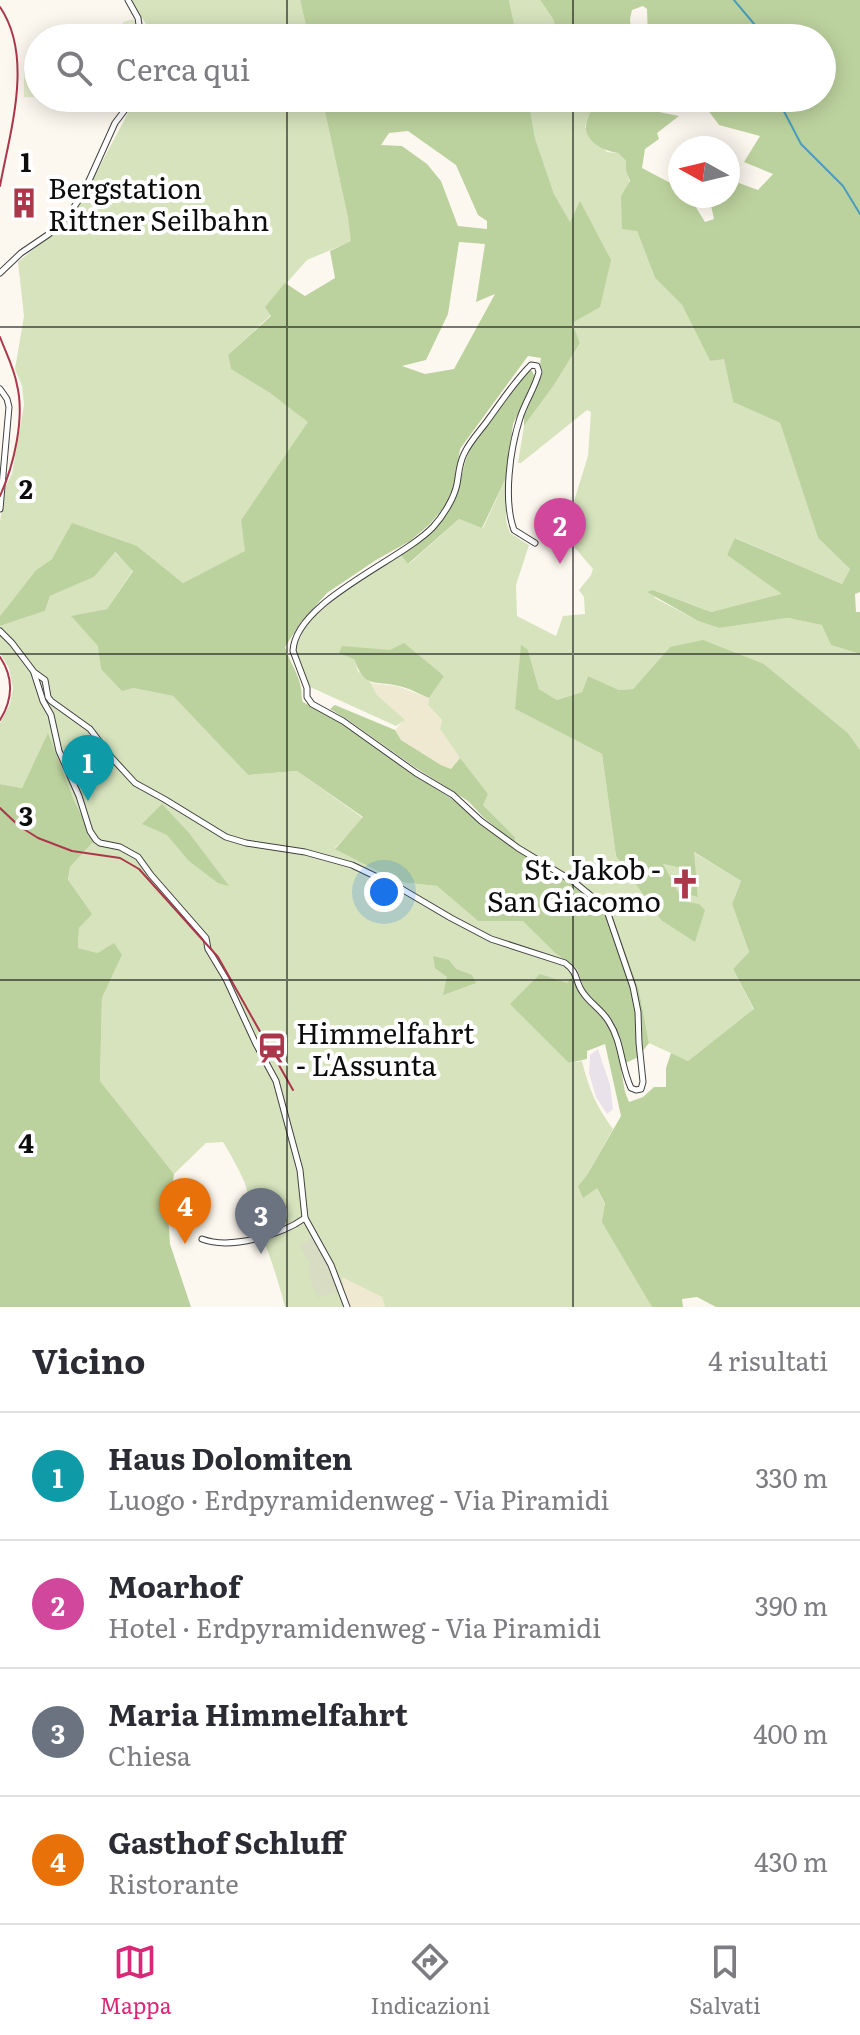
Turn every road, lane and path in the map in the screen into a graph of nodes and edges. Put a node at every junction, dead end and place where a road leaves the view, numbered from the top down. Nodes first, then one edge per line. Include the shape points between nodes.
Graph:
1 (128, 0) edge
2 (139, 24) edge
3 (123, 112) edge
4 (0, 273) edge
5 (0, 389) edge
6 (0, 509) edge
7 (535, 543) dead end
8 (0, 631) edge
9 (34, 672) junction
10 (305, 1218) junction
11 (202, 1239) dead end
12 (347, 1307) edge

1 - 2 street
3 - 4 street via 69,214
5 - 6 street via 9,403
7 - 9 street via 514,530 508,515 516,435 539,372 531,365 466,450 456,488 433,527 327,602 298,633 293,648 312,704 453,795 493,830 606,908 638,1012 641,1089 631,1088 610,1023 565,963 491,939 352,865 226,837 135,783 90,729 51,701 45,680
8 - 9 street
9 - 10 street via 90,831 96,840 143,862 206,938 276,1081 300,1170
10 - 11 street via 249,1240
10 - 12 street

